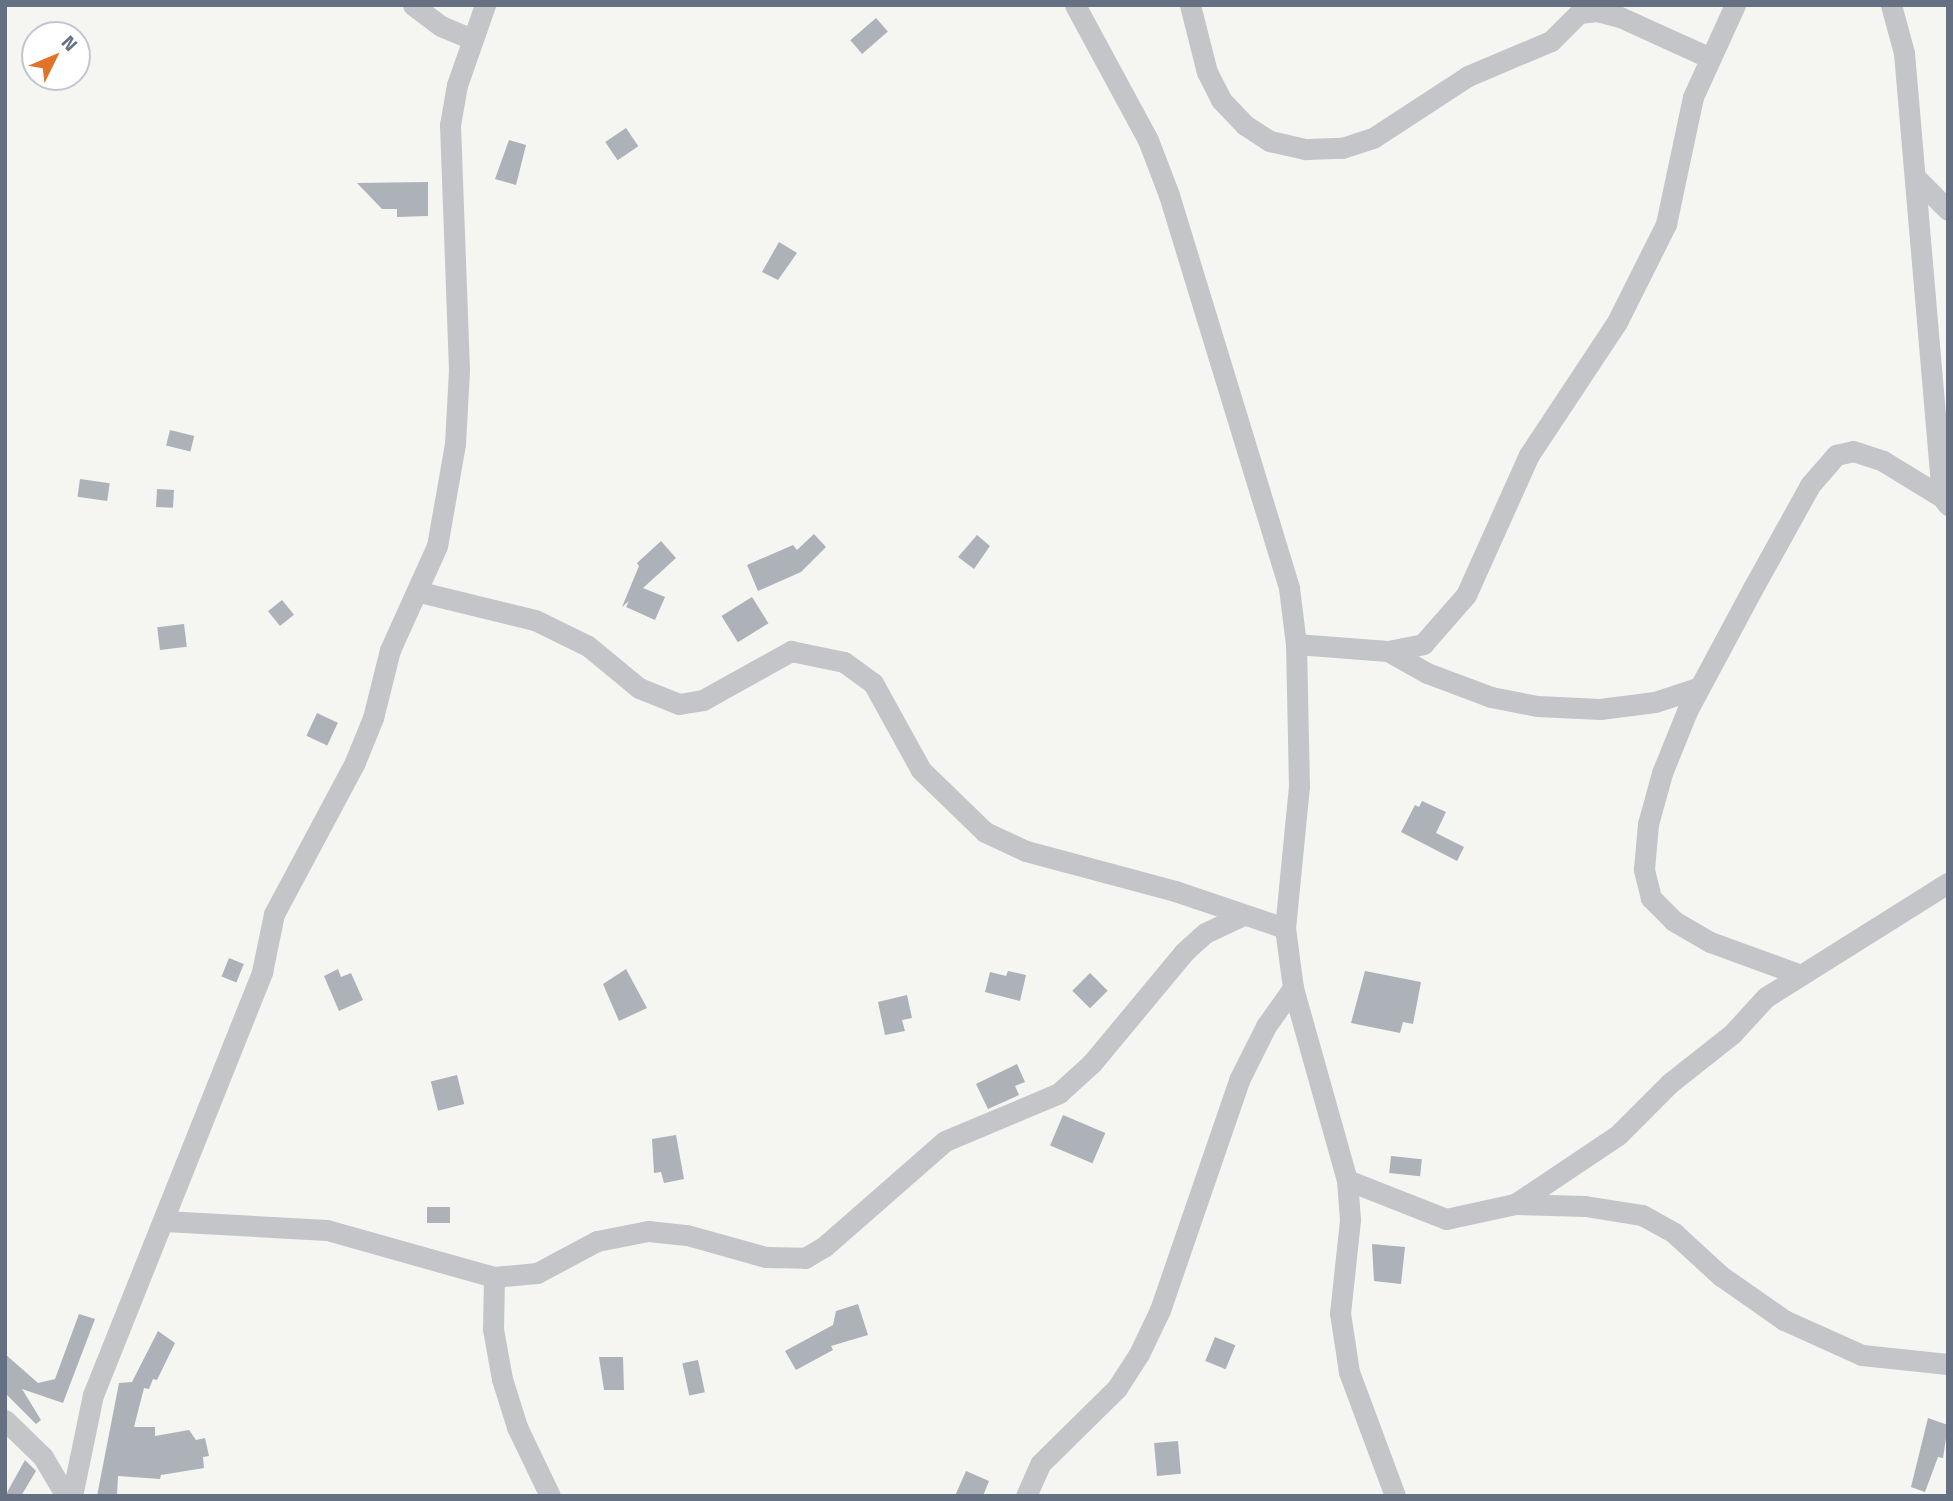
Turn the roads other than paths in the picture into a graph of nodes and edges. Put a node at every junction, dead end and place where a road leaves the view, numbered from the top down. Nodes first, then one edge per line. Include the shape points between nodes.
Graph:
1 (413, 5) edge
2 (485, 5) edge
3 (1075, 5) edge
4 (1190, 5) edge
5 (1735, 5) edge
6 (1891, 5) edge
7 (471, 39) junction
8 (1708, 57) junction
9 (1917, 179) junction
10 (1948, 210) edge
11 (1945, 501) edge
12 (420, 592) junction
13 (1296, 644) junction
14 (1388, 651) junction
15 (1700, 687) junction
16 (1948, 883) edge
17 (1241, 916) junction
18 (1285, 928) junction
19 (1801, 975) junction
20 (1293, 988) junction
21 (1347, 1180) junction
22 (1515, 1205) junction
23 (165, 1221) junction
24 (494, 1277) junction
25 (1948, 1364) edge
26 (7, 1423) edge
27 (66, 1496) edge
28 (72, 1496) edge
29 (550, 1496) edge
30 (1026, 1496) edge
31 (1395, 1496) edge

1 - 7 street via 441,26
2 - 7 street
3 - 13 street via 1148,141 1169,195 1289,589
4 - 8 street via 1207,72 1221,100 1270,142 1306,149 1342,148 1373,138 1468,76 1551,41 1579,13 1597,10 1620,16
5 - 8 street
6 - 9 street via 1904,53
7 - 12 street via 450,125 450,219 458,312 455,444 438,546
8 - 14 street via 1693,97 1666,224 1617,322 1529,455 1466,595 1423,644
9 - 10 street
9 - 11 street
11 - 15 street via 1883,461 1853,451 1836,455 1810,485
12 - 17 street via 535,620 589,646 639,688 679,704 703,700 791,651 844,662 873,683 921,770 985,832 1026,851 1175,891
12 - 23 street via 390,650 373,718 355,762 274,914 262,972
13 - 14 street
13 - 18 street via 1298,786
14 - 15 street via 1427,674 1491,697 1537,706 1600,709 1655,702
15 - 19 street via 1662,773 1648,824 1644,869 1651,898 1674,921 1710,942
16 - 19 street
17 - 18 street
17 - 24 street via 1205,933 1184,952 1092,1063 1059,1093 945,1141 825,1246 805,1258 766,1257 687,1235 648,1231 597,1241 537,1273
18 - 20 street
19 - 22 street via 1766,997 1732,1034 1670,1083 1618,1135
20 - 21 street
20 - 30 street via 1266,1026 1239,1080 1160,1310 1139,1354 1110,1396 1040,1464
21 - 22 street via 1446,1219
21 - 31 street via 1350,1220 1341,1281 1344,1341 1359,1405
22 - 25 street via 1585,1206 1658,1220 1721,1276 1794,1325 1862,1355
23 - 24 street via 295,1224 361,1236
23 - 28 street via 93,1395
24 - 29 street via 493,1329 502,1378 517,1427
26 - 27 street via 43,1457

